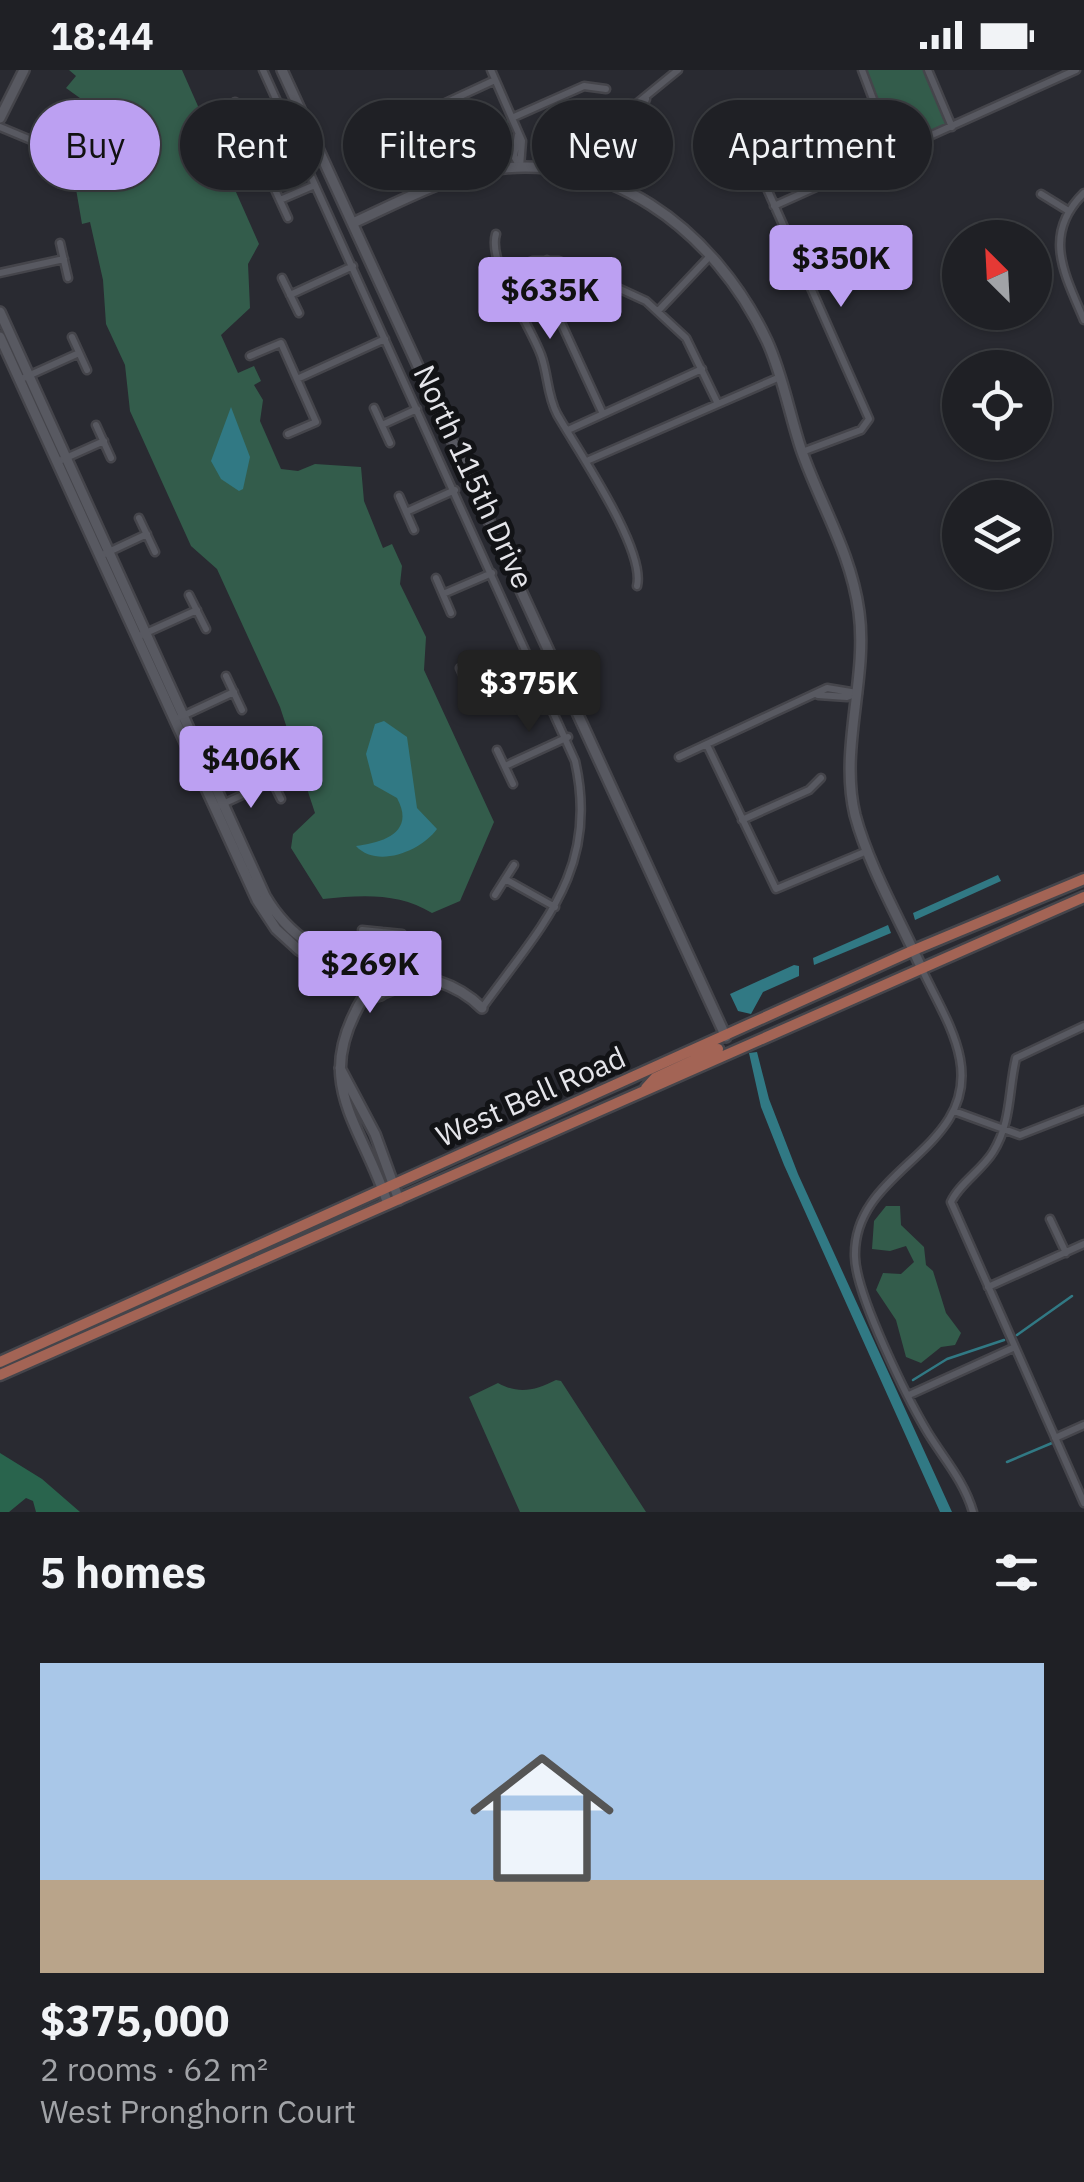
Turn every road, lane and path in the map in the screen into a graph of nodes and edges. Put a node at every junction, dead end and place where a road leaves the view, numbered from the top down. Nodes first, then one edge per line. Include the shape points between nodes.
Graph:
1 (24, 70) edge
2 (263, 70) edge
3 (282, 70) edge
4 (491, 70) edge
5 (678, 70) edge
6 (862, 70) edge
7 (928, 70) edge
8 (1076, 70) edge
9 (496, 80) junction
10 (606, 89) dead end
11 (277, 100) edge
12 (452, 100) edge
13 (646, 100) edge
14 (873, 100) edge
15 (514, 117) junction
16 (0, 118) edge
17 (0, 127) edge
18 (952, 127) junction
19 (932, 135) edge
20 (30, 140) edge
21 (520, 167) junction
22 (532, 167) edge
23 (275, 190) edge
24 (303, 190) edge
25 (317, 190) edge
26 (623, 190) edge
27 (767, 190) edge
28 (809, 190) edge
29 (1084, 193) edge
30 (1041, 194) dead end
31 (280, 200) junction
32 (774, 206) junction
33 (1067, 210) junction
34 (288, 218) dead end
35 (353, 223) junction
36 (496, 234) dead end
37 (60, 243) dead end
38 (710, 256) junction
39 (64, 259) junction
40 (547, 260) junction
41 (353, 266) junction
42 (504, 272) junction
43 (0, 274) edge
44 (68, 278) dead end
45 (282, 278) dead end
46 (290, 295) junction
47 (659, 310) junction
48 (0, 312) edge
49 (299, 313) dead end
50 (1084, 320) edge
51 (0, 337) edge
52 (72, 337) dead end
53 (385, 339) junction
54 (79, 353) junction
55 (250, 356) dead end
56 (87, 370) dead end
57 (702, 370) junction
58 (780, 377) junction
59 (24, 378) junction
60 (297, 379) junction
61 (717, 402) junction
62 (374, 408) dead end
63 (417, 409) junction
64 (603, 414) junction
65 (96, 425) dead end
66 (382, 425) junction
67 (568, 430) junction
68 (288, 434) dead end
69 (104, 442) junction
70 (390, 443) dead end
71 (802, 452) junction
72 (112, 458) dead end
73 (61, 460) junction
74 (588, 460) junction
75 (454, 490) junction
76 (399, 496) dead end
77 (406, 512) junction
78 (140, 518) dead end
79 (414, 530) dead end
80 (147, 534) junction
81 (154, 552) dead end
82 (104, 554) junction
83 (492, 573) junction
84 (436, 578) dead end
85 (637, 586) dead end
86 (443, 594) junction
87 (190, 595) dead end
88 (197, 610) junction
89 (451, 613) dead end
90 (206, 629) dead end
91 (141, 636) junction
92 (530, 656) junction
93 (460, 668) dead end
94 (226, 676) dead end
95 (467, 684) junction
96 (234, 692) junction
97 (858, 693) junction
98 (475, 702) dead end
99 (242, 710) dead end
100 (179, 718) junction
101 (568, 738) junction
102 (708, 744) junction
103 (498, 750) dead end
104 (679, 758) dead end
105 (264, 764) dead end
106 (505, 766) junction
107 (821, 778) dead end
108 (272, 782) junction
109 (514, 784) dead end
110 (280, 799) dead end
111 (219, 806) junction
112 (742, 820) junction
113 (868, 851) junction
114 (514, 864) dead end
115 (505, 879) junction
116 (1084, 879) edge
117 (495, 896) dead end
118 (1084, 897) edge
119 (555, 908) junction
120 (362, 930) dead end
121 (382, 932) junction
122 (402, 934) dead end
123 (914, 950) junction
124 (921, 967) junction
125 (373, 970) junction
126 (375, 989) junction
127 (482, 1008) joint
128 (1084, 1026) edge
129 (726, 1037) junction
130 (339, 1065) junction
131 (627, 1081) junction
132 (644, 1090) junction
133 (1084, 1110) edge
134 (954, 1111) junction
135 (541, 1120) junction
136 (570, 1123) junction
137 (1003, 1132) junction
138 (480, 1162) junction
139 (396, 1184) junction
140 (384, 1190) junction
141 (394, 1202) junction
142 (1050, 1218) dead end
143 (1084, 1244) edge
144 (1066, 1253) junction
145 (988, 1288) junction
146 (1015, 1348) junction
147 (23, 1358) junction
148 (0, 1362) edge
149 (0, 1376) edge
150 (909, 1395) junction
151 (1084, 1425) edge
152 (1055, 1438) junction
153 (1084, 1503) edge
154 (972, 1512) edge

1 - 16 street
2 - 11 street, North 115th Drive
3 - 35 street
4 - 9 street
5 - 13 street
6 - 14 street
7 - 18 street
8 - 18 street
9 - 12 street
9 - 15 street
10 - 15 street via 584,86
15 - 21 street via 522,141
17 - 20 street
18 - 19 street
21 - 22 street
21 - 35 street via 467,175
23 - 31 street
24 - 31 street
25 - 41 street, North 115th Drive
26 - 38 street via 664,212
27 - 32 street
28 - 32 street
29 - 33 street
30 - 33 street
31 - 34 street
32 - 71 street via 869,423
33 - 50 street via 1060,260
35 - 129 street
36 - 42 street via 494,249
37 - 39 street
38 - 47 street
38 - 58 street via 752,314
39 - 43 street
39 - 44 street
40 - 42 street
40 - 47 street via 580,267
40 - 64 street via 547,292
41 - 46 street
41 - 53 street, North 115th Drive
42 - 67 street via 542,358 552,404
45 - 46 street
46 - 49 street
47 - 57 street
48 - 59 street
51 - 59 street
52 - 54 street
53 - 60 street
53 - 63 street, North 115th Drive
54 - 56 street
54 - 59 street
55 - 60 street via 281,343
57 - 61 street
57 - 64 street
58 - 61 street
58 - 71 street
59 - 73 street
60 - 68 street via 316,422
61 - 74 street
62 - 66 street
63 - 66 street
63 - 75 street, North 115th Drive
64 - 67 street
65 - 69 street
66 - 70 street
67 - 74 street
69 - 72 street
69 - 73 street
71 - 97 street via 852,573 861,636
73 - 82 street
74 - 85 street via 638,567
75 - 77 street
75 - 83 street, North 115th Drive
76 - 77 street
77 - 79 street
78 - 80 street
80 - 81 street
80 - 82 street
82 - 91 street
83 - 86 street
83 - 92 street, North 115th Drive
84 - 86 street
86 - 89 street
87 - 88 street
88 - 90 street
88 - 91 street
91 - 100 street
92 - 95 street
92 - 101 street, North 115th Drive
93 - 95 street
94 - 96 street
95 - 98 street
96 - 99 street
96 - 100 street
97 - 102 street via 827,688
97 - 113 street via 852,794
100 - 111 street
101 - 106 street
101 - 119 street, North 115th Drive via 582,820 570,880
102 - 104 street
102 - 112 street
103 - 106 street
105 - 108 street
106 - 109 street
107 - 112 street via 810,790
108 - 110 street
108 - 111 street
111 - 125 street via 284,923 319,952
111 - 126 street via 256,900 276,929 314,960
112 - 113 street via 776,889
113 - 123 street
114 - 115 street
115 - 117 street
115 - 119 street
116 - 123 main road, West Bell Road
118 - 124 main road, West Bell Road
119 - 127 street, North 115th Drive
120 - 121 street
121 - 122 street
121 - 125 street
123 - 124 street
123 - 129 main road, West Bell Road
124 - 132 main road, West Bell Road
124 - 134 street via 958,1053
125 - 126 street
125 - 126 street
126 - 127 street via 420,978 452,987
126 - 130 street via 344,1039
128 - 137 street via 1016,1058
129 - 131 main road, West Bell Road
129 - 132 main road via 721,1048 655,1078
130 - 139 street
130 - 140 street via 340,1092
131 - 135 main road, West Bell Road
131 - 136 main road via 576,1111
132 - 136 main road, West Bell Road
133 - 137 street via 1032,1133
134 - 137 street
134 - 150 street via 939,1137 871,1198 856,1240 860,1282
135 - 138 main road via 538,1129
135 - 139 main road, West Bell Road
136 - 138 main road, West Bell Road
137 - 145 street via 952,1199
138 - 141 main road, West Bell Road
139 - 140 main road, West Bell Road
139 - 141 street
140 - 141 street
140 - 147 main road, West Bell Road
141 - 147 main road, West Bell Road
142 - 144 street
143 - 144 street
144 - 145 street
145 - 146 street
146 - 150 street
146 - 152 street
147 - 148 main road, West Bell Road
147 - 149 main road, West Bell Road
150 - 154 street
151 - 152 street
152 - 153 street

